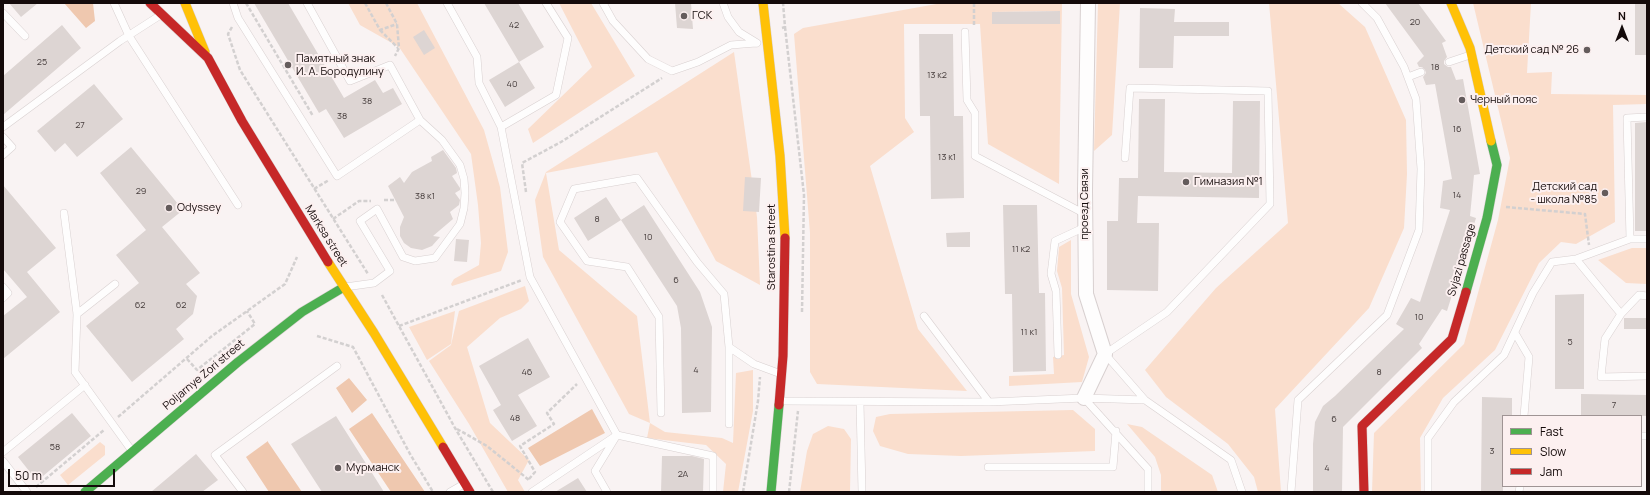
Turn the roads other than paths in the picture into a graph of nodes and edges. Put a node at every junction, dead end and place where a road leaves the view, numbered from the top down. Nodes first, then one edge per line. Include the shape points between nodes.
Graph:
1 (114, 3) edge
2 (150, 3) edge
3 (185, 3) edge
4 (233, 3) edge
5 (307, 3) edge
6 (447, 3) edge
7 (546, 3) edge
8 (603, 3) edge
9 (723, 3) edge
10 (763, 3) edge
11 (1088, 3) edge
12 (1362, 3) edge
13 (1451, 3) edge
14 (3, 13) edge
15 (161, 15) junction
16 (965, 32) dead end
17 (25, 36) dead end
18 (129, 36) junction
19 (767, 41) junction
20 (756, 43) junction
21 (1472, 55) junction
22 (208, 58) junction
23 (1449, 62) dead end
24 (1421, 72) dead end
25 (1408, 77) junction
26 (1647, 117) edge
27 (420, 120) junction
28 (3, 127) edge
29 (501, 127) junction
30 (3, 137) edge
31 (3, 155) edge
32 (1125, 158) dead end
33 (376, 201) dead end
34 (238, 206) dead end
35 (377, 209) junction
36 (64, 213) dead end
37 (1085, 221) junction
38 (1630, 239) junction
39 (1647, 239) edge
40 (1576, 259) junction
41 (115, 284) dead end
42 (3, 287) edge
43 (344, 287) junction
44 (1647, 296) edge
45 (3, 298) edge
46 (77, 314) junction
47 (1620, 314) junction
48 (924, 316) dead end
49 (1515, 333) junction
50 (729, 347) junction
51 (1105, 354) junction
52 (1058, 355) dead end
53 (337, 366) dead end
54 (782, 374) junction
55 (1647, 376) edge
56 (85, 384) junction
57 (1084, 398) junction
58 (1145, 400) junction
59 (779, 401) junction
60 (860, 402) junction
61 (989, 402) junction
62 (661, 412) dead end
63 (1524, 415) edge
64 (729, 424) dead end
65 (1116, 431) junction
66 (617, 435) junction
67 (3, 452) edge
68 (132, 452) junction
69 (3, 461) edge
70 (988, 467) dead end
71 (464, 484) junction
72 (27, 492) edge
73 (85, 492) edge
74 (244, 492) edge
75 (450, 492) edge
76 (470, 492) edge
77 (532, 492) edge
78 (607, 492) edge
79 (713, 492) edge
80 (771, 492) edge
81 (862, 492) edge
82 (1148, 492) edge
83 (1242, 492) edge
84 (1291, 492) edge
85 (1364, 492) edge
86 (1428, 492) edge

1 - 18 lane
2 - 15 main road, Marksa street
3 - 22 main road
4 - 27 lane via 238,18 337,176
5 - 27 lane via 350,81 390,65
6 - 29 lane via 477,57 479,83
7 - 29 lane via 568,38 556,95
8 - 20 lane via 613,21 648,59 672,71 698,62 731,45
9 - 20 lane via 728,17 739,32
10 - 19 main road, Starostina street
11 - 37 street, проезд Связи
12 - 25 lane via 1377,18
13 - 21 main road, Svjazi passage
14 - 17 lane
15 - 18 lane
15 - 22 main road, Marksa street
16 - 37 lane via 968,100 975,113 975,156
18 - 28 lane
18 - 34 lane
19 - 20 lane
19 - 54 main road, Starostina street via 785,234
21 - 23 lane
21 - 85 main road, Svjazi passage via 1496,165 1487,218 1452,339 1362,426
22 - 43 main road, Marksa street via 242,121
24 - 25 lane
25 - 84 lane via 1416,99 1420,133 1418,230 1387,315 1298,400
26 - 38 lane via 1628,118
27 - 35 lane via 442,140 460,166 465,194 460,224 434,258 415,262 403,257
29 - 66 lane via 530,277
30 - 31 lane via 12,147
32 - 51 lane via 1130,88 1268,91 1270,204 1167,312
33 - 35 lane
35 - 43 lane via 360,221 390,271 374,283
36 - 46 lane
37 - 51 street, проезд Связи via 1086,294
37 - 52 lane via 1055,241 1051,274 1056,291
38 - 39 lane
38 - 40 lane
40 - 47 lane
40 - 49 lane via 1552,262 1533,293
41 - 46 lane
42 - 45 lane via 8,293
43 - 68 main road, Poljarnye Zori street via 302,312 238,362
43 - 71 main road, Marksa street
44 - 47 lane via 1639,296
46 - 56 lane via 75,372
47 - 55 lane via 1605,339 1601,377
48 - 61 lane
49 - 63 lane via 1529,358
49 - 86 lane via 1504,355 1454,402 1428,438
50 - 54 lane via 754,364
50 - 62 lane via 724,294 697,262 637,178 574,189 560,222 587,261 627,267 659,318
50 - 64 lane
51 - 57 street
51 - 58 lane
53 - 74 lane via 215,455
54 - 59 main road, Starostina street
56 - 67 lane
56 - 68 lane
57 - 58 lane
57 - 61 lane
57 - 65 lane
58 - 83 lane via 1232,460
59 - 60 lane
59 - 80 main road, Starostina street
60 - 61 lane
60 - 81 lane
65 - 70 lane via 1113,467
65 - 82 lane via 1148,469
66 - 77 lane
66 - 78 lane via 595,471
66 - 79 lane via 713,456
68 - 73 main road, Poljarnye Zori street
69 - 72 lane
71 - 75 lane
71 - 76 main road, Marksa street

